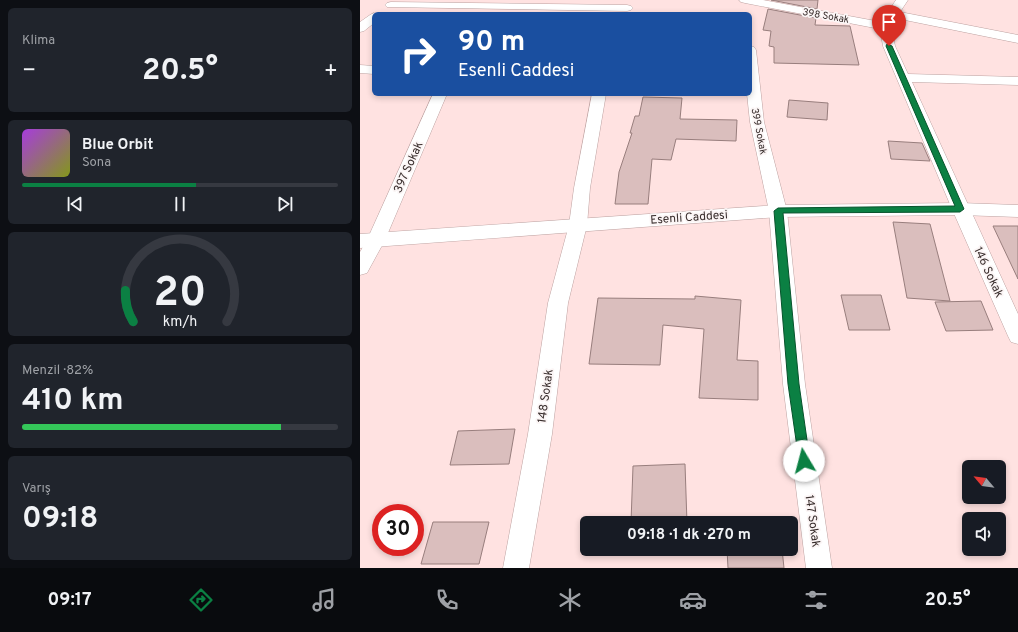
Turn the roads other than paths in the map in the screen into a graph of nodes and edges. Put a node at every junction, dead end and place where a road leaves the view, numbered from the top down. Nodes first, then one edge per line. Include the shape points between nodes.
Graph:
1 (745, 0) edge
2 (902, 0) edge
3 (394, 2) edge
4 (628, 7) edge
5 (487, 10) edge
6 (382, 12) edge
7 (747, 12) edge
8 (372, 19) edge
9 (888, 20) junction
10 (360, 28) edge
11 (1018, 39) edge
12 (360, 69) edge
13 (372, 70) edge
14 (752, 71) edge
15 (903, 78) junction
16 (1018, 81) edge
17 (439, 96) edge
18 (599, 96) edge
19 (960, 209) junction
20 (778, 211) junction
21 (1018, 211) edge
22 (578, 225) junction
23 (368, 241) edge
24 (360, 268) edge
25 (1018, 336) edge
26 (516, 568) edge
27 (819, 568) edge

1 - 7 street
1 - 9 street, 398 Sokak
2 - 9 street
3 - 5 street
3 - 6 street
4 - 5 street
8 - 10 street
9 - 11 street, 398 Sokak
9 - 15 street, 146 Sokak via 886,26 889,46
12 - 13 street
14 - 20 street, 399 Sokak via 757,122
15 - 16 street
15 - 19 street, 146 Sokak
17 - 23 street, 397 Sokak
18 - 22 street, 148 Sokak
19 - 20 street, Esenli Caddesi
19 - 21 street, Esenli Caddesi
19 - 25 street, 146 Sokak
20 - 22 street, Esenli Caddesi
20 - 27 street, 147 Sokak via 794,384
22 - 23 street, Esenli Caddesi
22 - 26 street, 148 Sokak via 558,303 540,434
23 - 24 street, 397 Sokak

